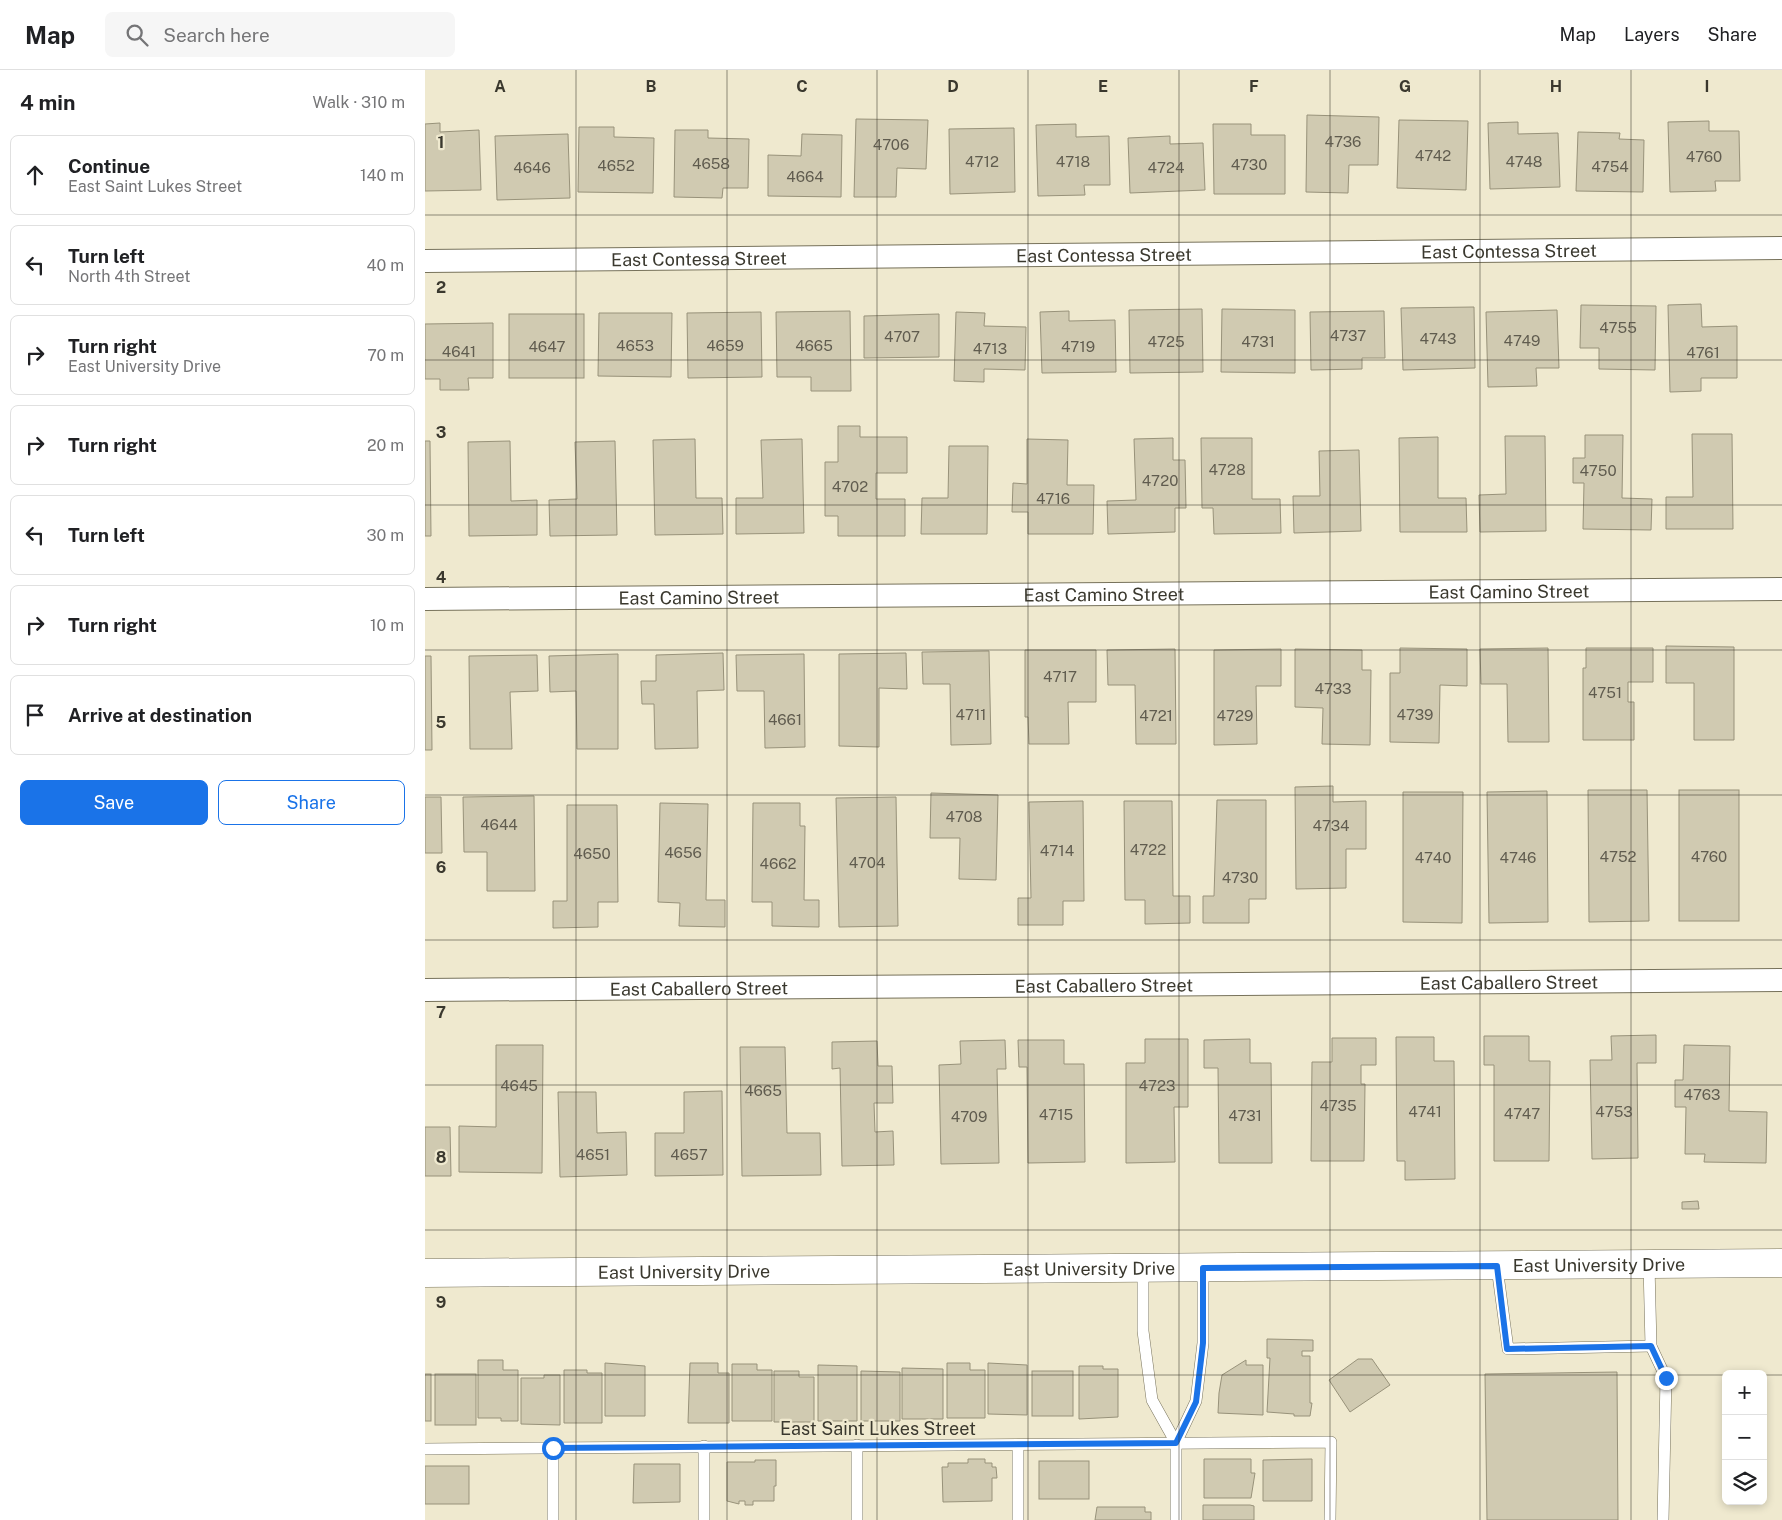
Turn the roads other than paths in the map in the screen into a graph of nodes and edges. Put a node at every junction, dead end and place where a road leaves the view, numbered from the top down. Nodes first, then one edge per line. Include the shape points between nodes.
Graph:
1 (1782, 248) edge
2 (425, 261) edge
3 (1782, 589) edge
4 (425, 599) edge
5 (1782, 980) edge
6 (425, 990) edge
7 (1782, 1263) edge
8 (1649, 1265) junction
9 (1497, 1266) junction
10 (1143, 1268) junction
11 (1203, 1268) junction
12 (425, 1273) edge
13 (1651, 1346) junction
14 (1176, 1443) junction
15 (1018, 1444) junction
16 (704, 1446) junction
17 (857, 1446) junction
18 (553, 1448) junction
19 (425, 1449) edge
20 (553, 1520) edge
21 (704, 1520) edge
22 (857, 1520) edge
23 (1018, 1520) edge
24 (1176, 1520) edge
25 (1330, 1520) edge
26 (1663, 1520) edge

1 - 2 street, East Contessa Street
3 - 4 street, East Camino Street
5 - 6 street, East Caballero Street
7 - 8 main road, East University Drive
8 - 9 main road, East University Drive
8 - 13 lane
9 - 11 main road, East University Drive
9 - 13 lane via 1507,1349
10 - 11 main road, East University Drive
10 - 12 main road, East University Drive
10 - 14 lane via 1143,1331 1152,1400
11 - 14 lane via 1203,1343 1196,1402
13 - 26 lane via 1666,1378
14 - 15 lane, East Saint Lukes Street
14 - 24 lane
14 - 25 lane, East Saint Lukes Street via 1331,1442
15 - 17 lane, East Saint Lukes Street
15 - 23 lane
16 - 17 lane, East Saint Lukes Street
16 - 18 lane, East Saint Lukes Street
16 - 21 lane
17 - 22 lane
18 - 19 lane, East Saint Lukes Street
18 - 20 lane

